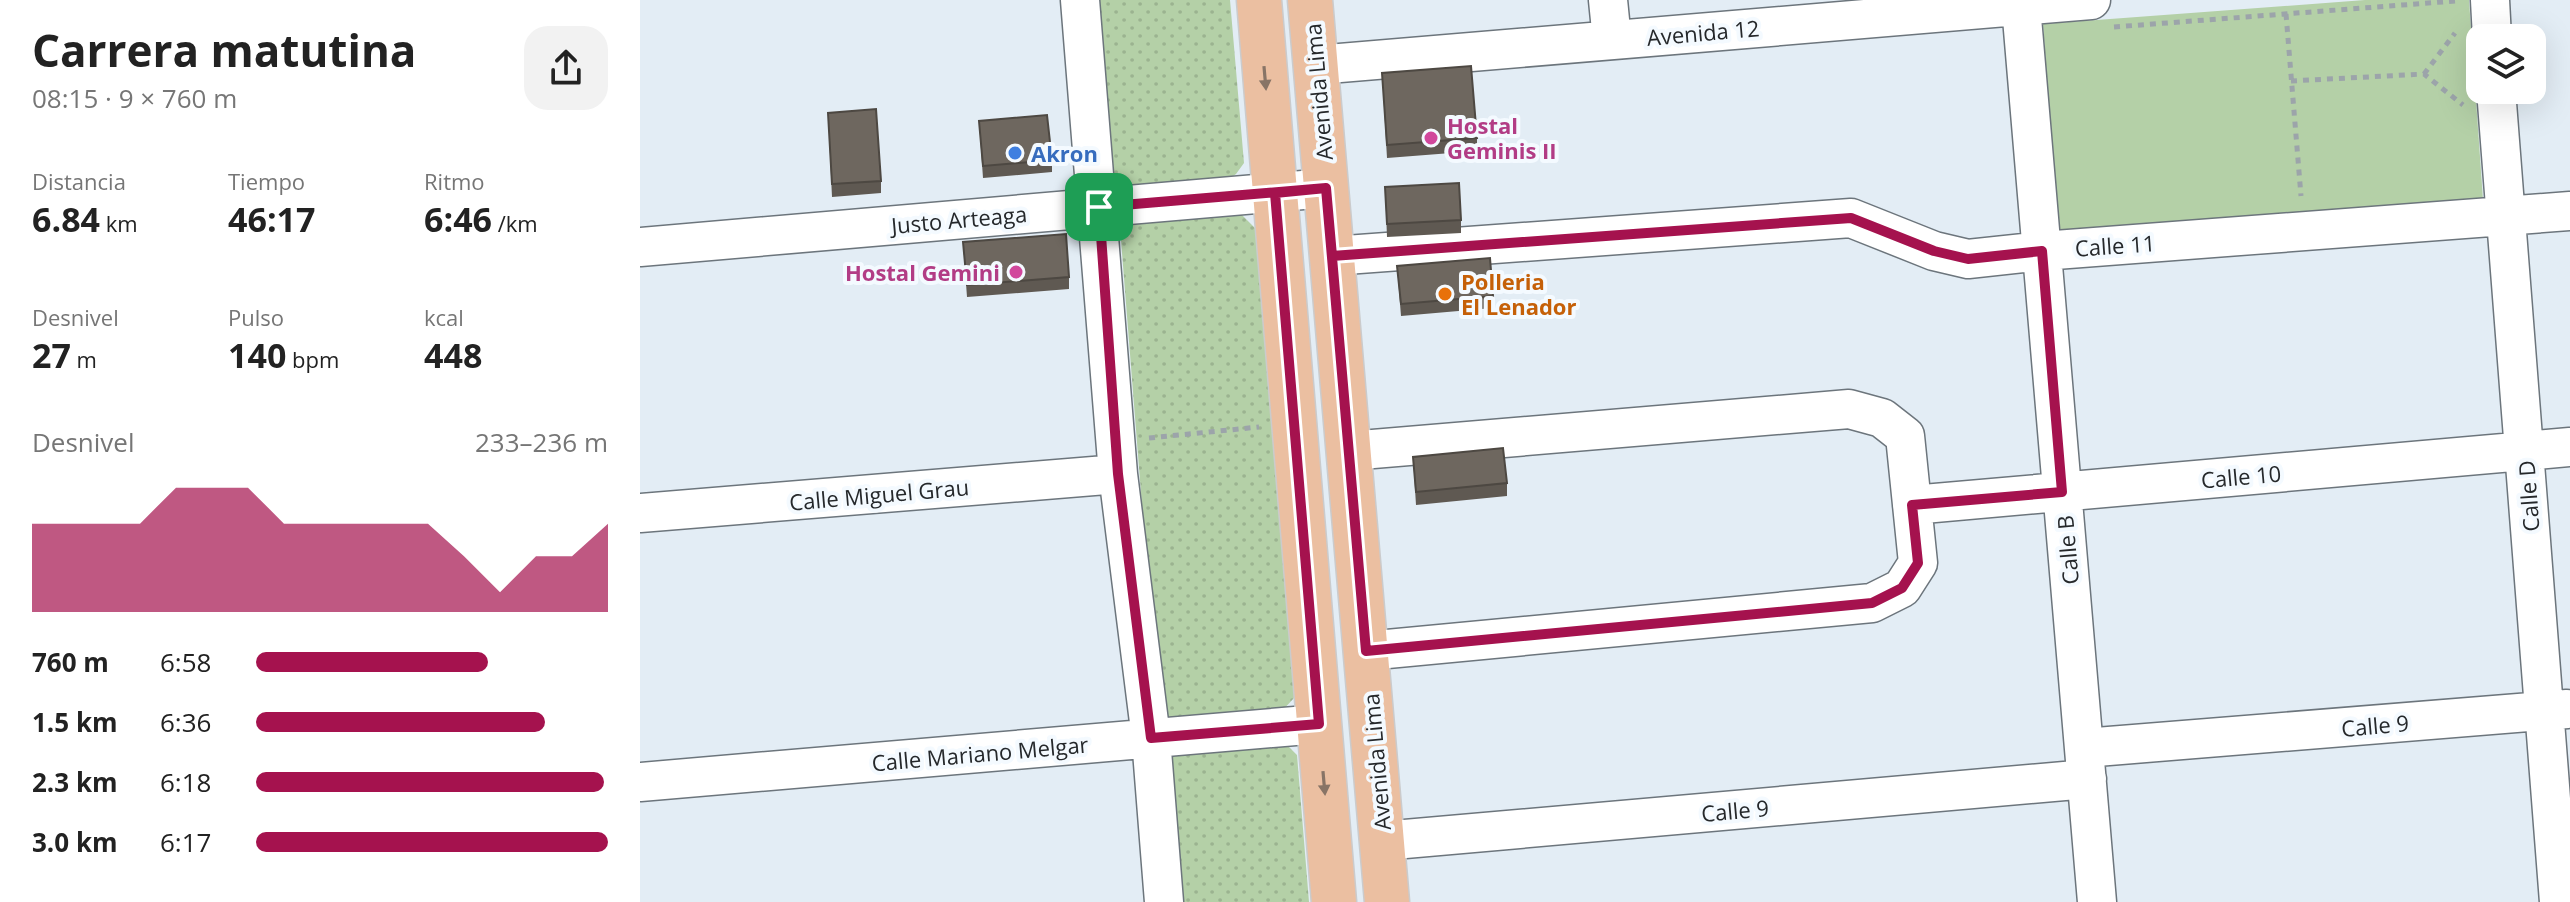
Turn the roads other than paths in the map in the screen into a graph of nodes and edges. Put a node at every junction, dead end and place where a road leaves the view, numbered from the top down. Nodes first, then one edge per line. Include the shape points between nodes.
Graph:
1 (1080, 0) edge
2 (1259, 0) edge
3 (1310, 0) edge
4 (1608, 0) edge
5 (2490, 0) edge
6 (2021, 6) junction
7 (1853, 10) edge
8 (2095, 14) edge
9 (2482, 24) edge
10 (1612, 40) junction
11 (1316, 65) junction
12 (2484, 104) edge
13 (1326, 188) junction
14 (1275, 193) junction
15 (1099, 207) junction
16 (2570, 211) edge
17 (2506, 217) junction
18 (640, 247) edge
19 (2042, 251) junction
20 (1332, 256) junction
21 (2570, 447) edge
22 (1349, 451) junction
23 (2524, 451) junction
24 (1116, 458) junction
25 (2062, 492) junction
26 (1912, 505) junction
27 (640, 513) edge
28 (1366, 651) junction
29 (2557, 710) edge
30 (1319, 724) junction
31 (1151, 738) junction
32 (2086, 764) junction
33 (640, 782) edge
34 (1382, 841) junction
35 (1164, 902) edge
36 (1334, 902) edge
37 (1387, 902) edge
38 (2097, 902) edge
39 (2559, 902) edge

1 - 15 street
2 -> 14 main road
3 - 11 main road, Avenida Lima
4 - 10 street
5 - 9 street
6 - 7 street, Avenida 12
6 - 8 street, Avenida 12
6 - 19 street, Calle B
7 - 10 street, Avenida 12
10 - 11 street, Avenida 12
11 - 13 main road, Avenida Lima
12 - 17 street, Calle D
13 - 14 street, Justo Arteaga
13 - 20 main road, Avenida Lima
14 - 15 street, Justo Arteaga
14 - 30 main road
15 - 18 street, Justo Arteaga
15 - 24 street
16 - 17 street, Calle 11
17 - 19 street, Calle 11
17 - 23 street, Calle D
19 - 20 street, Calle 11 via 1968,259 1851,218
19 - 25 street, Calle B
20 - 22 main road, Avenida Lima
21 - 23 street, Calle 10
22 - 26 street via 1849,409 1882,418 1905,436
22 - 28 main road, Avenida Lima
23 - 25 street, Calle 10
23 - 29 street, Calle D
24 - 27 street, Calle Miguel Grau
24 - 31 street
25 - 26 street, Calle 10
25 - 32 street, Calle B
26 - 28 street via 1918,563 1902,588 1872,603
28 - 34 main road, Avenida Lima
29 - 32 street, Calle 9
29 - 39 street, Calle D
30 - 31 street, Calle Mariano Melgar
30 -> 36 main road
31 - 33 street, Calle Mariano Melgar
31 - 35 street
32 - 34 street, Calle 9
32 - 38 street, Calle B
34 - 37 main road, Avenida Lima

